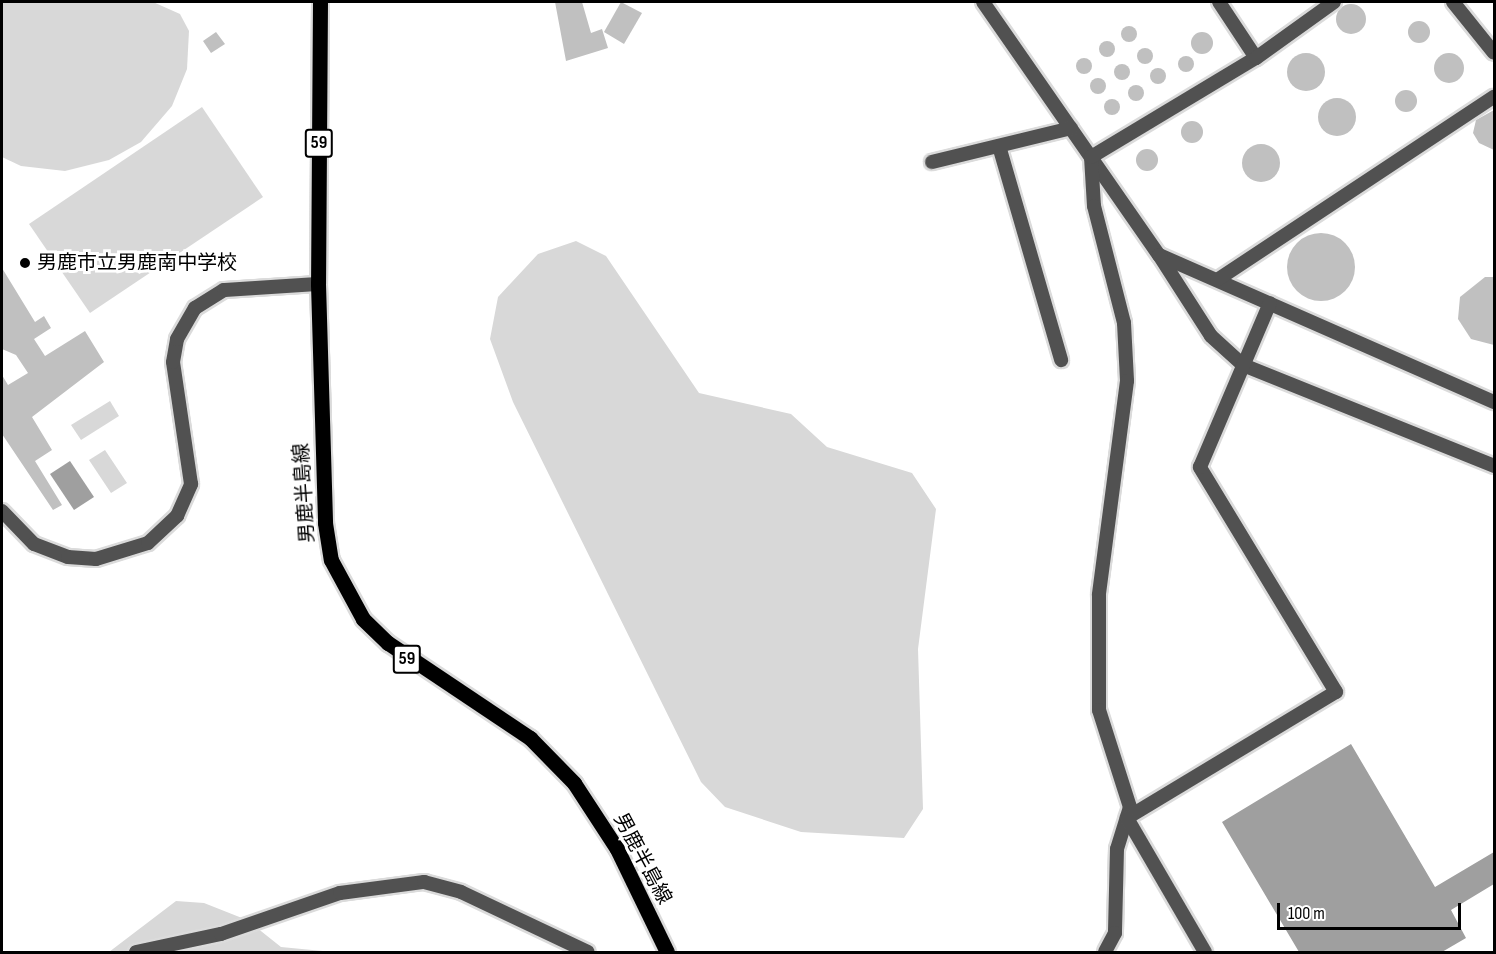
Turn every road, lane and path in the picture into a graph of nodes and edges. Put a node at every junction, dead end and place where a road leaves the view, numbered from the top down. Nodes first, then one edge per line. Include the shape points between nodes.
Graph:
1 (320, 2) edge
2 (983, 2) edge
3 (1219, 2) edge
4 (1335, 2) edge
5 (1453, 2) edge
6 (1494, 53) edge
7 (1256, 58) junction
8 (1494, 97) edge
9 (1071, 128) junction
10 (999, 146) junction
11 (1091, 157) junction
12 (932, 162) dead end
13 (1159, 255) junction
14 (1217, 280) junction
15 (318, 284) junction
16 (1270, 303) junction
17 (1061, 360) dead end
18 (1243, 365) junction
19 (1494, 402) edge
20 (1494, 466) edge
21 (2, 511) edge
22 (1127, 818) junction
23 (136, 952) edge
24 (588, 952) edge
25 (667, 952) edge
26 (1105, 952) edge
27 (1197, 952) edge
28 (1205, 952) edge

1 - 15 main road, 男鹿半島線 / 59
2 - 9 street
3 - 7 street
4 - 7 street
5 - 6 street
7 - 11 street
8 - 14 street
9 - 10 street
9 - 11 street
10 - 12 street
10 - 17 street
11 - 13 street
11 - 22 street via 1094,206 1124,323 1127,381 1100,595 1097,674 1099,710 1112,763 1127,798
13 - 14 street
13 - 18 street via 1211,336
14 - 16 street
15 - 21 street via 224,290 195,308 177,339 173,362 191,484 177,516 148,543 96,559 68,557 34,544
15 - 25 main road, 男鹿半島線 / 59 via 325,523 331,561 345,591 388,644 530,738 574,783 617,849
16 - 18 street
16 - 19 street
18 - 20 street
18 - 22 street via 1200,467 1336,692
22 - 26 street via 1117,849 1115,933
22 - 28 street
23 - 24 street via 221,934 339,893 423,882 460,892
27 - 28 street

